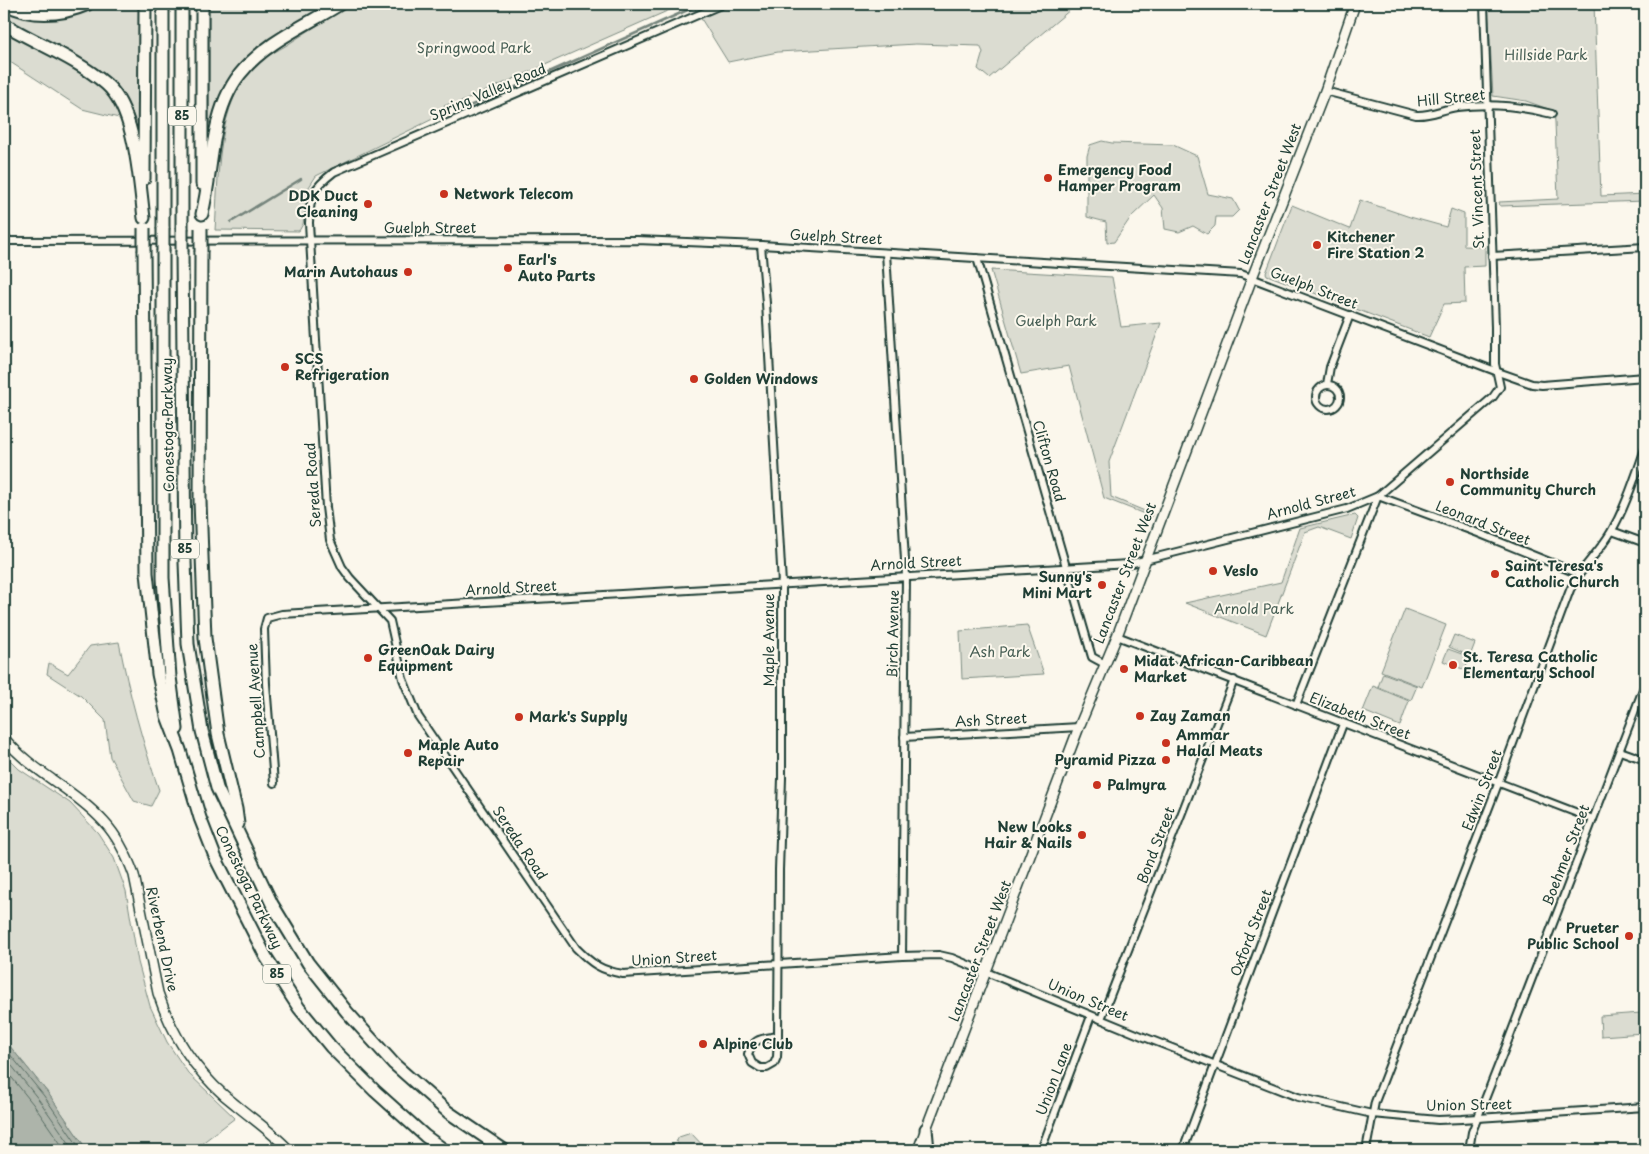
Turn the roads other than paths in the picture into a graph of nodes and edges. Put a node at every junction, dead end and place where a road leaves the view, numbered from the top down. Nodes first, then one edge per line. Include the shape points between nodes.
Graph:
1 (5, 4) edge
2 (88, 4) edge
3 (145, 4) edge
4 (163, 4) edge
5 (182, 4) edge
6 (202, 4) edge
7 (340, 4) edge
8 (722, 4) edge
9 (1355, 4) edge
10 (1484, 4) edge
11 (4, 24) edge
12 (1325, 91) junction
13 (1487, 105) junction
14 (1552, 114) dead end
15 (202, 214) junction
16 (144, 223) junction
17 (311, 240) junction
18 (4, 241) edge
19 (761, 245) junction
20 (1645, 247) edge
21 (886, 253) junction
22 (1492, 256) junction
23 (977, 258) junction
24 (1252, 278) junction
25 (1350, 315) junction
26 (1498, 372) junction
27 (1645, 377) edge
28 (1327, 384) dead end
29 (1645, 449) edge
30 (1378, 496) junction
31 (1612, 531) junction
32 (1645, 543) edge
33 (1145, 558) junction
34 (1066, 568) junction
35 (1579, 574) junction
36 (906, 576) junction
37 (782, 584) junction
38 (377, 608) junction
39 (267, 618) joint
40 (1117, 636) junction
41 (1105, 664) junction
42 (1234, 680) junction
43 (1645, 684) edge
44 (1296, 705) junction
45 (1344, 724) junction
46 (1079, 727) junction
47 (904, 737) junction
48 (4, 738) edge
49 (180, 750) junction
50 (1620, 751) junction
51 (1645, 760) edge
52 (274, 783) dead end
53 (1499, 783) junction
54 (1593, 819) junction
55 (240, 838) junction
56 (546, 904) joint
57 (902, 956) junction
58 (778, 964) junction
59 (987, 971) junction
60 (1091, 1016) junction
61 (1101, 1019) junction
62 (778, 1036) junction
63 (1214, 1065) junction
64 (1645, 1107) edge
65 (1372, 1114) junction
66 (1478, 1118) junction
67 (926, 1129) junction
68 (289, 1150) edge
69 (444, 1150) edge
70 (504, 1150) edge
71 (918, 1150) edge
72 (928, 1150) edge
73 (1041, 1150) edge
74 (1183, 1150) edge
75 (1366, 1150) edge
76 (1469, 1150) edge

1 - 2 highway via 18,11 50,15
3 - 16 highway, Conestoga Parkway / 85
4 - 49 highway, Conestoga Parkway / 85, bridge via 163,578 170,677
5 - 55 highway, Conestoga Parkway / 85, bridge via 188,644 202,731 217,788
6 - 15 highway, Conestoga Parkway / 85
7 - 15 highway via 257,56 239,75 228,94 216,129
8 - 17 street, Spring Valley Road via 334,172 314,190 310,203
9 - 12 main road, Lancaster Street West
10 - 13 street, St. Vincent Street
11 - 16 highway via 73,61 107,85 120,102 132,135
12 - 13 street, Hill Street via 1416,115
12 - 24 main road, Lancaster Street West
13 - 14 street, Hill Street
13 - 22 street, St. Vincent Street
15 - 55 highway, Conestoga Parkway / 85, bridge via 200,501 205,638 218,734
16 - 49 highway, Conestoga Parkway / 85, bridge via 147,573 158,674 167,716
17 - 18 street, Guelph Street
17 - 19 street, Guelph Street via 637,240
17 - 38 street, Sereda Road via 330,540 342,567
19 - 21 street, Guelph Street
19 - 37 street, Maple Avenue
20 - 22 street
21 - 23 street, Guelph Street
21 - 36 street, Birch Avenue
22 - 26 street, St. Vincent Street via 1494,364
23 - 24 street, Guelph Street via 1240,274
23 - 34 street, Clifton Road
24 - 25 street, Guelph Street
24 - 33 main road, Lancaster Street West
25 - 26 street, Guelph Street
25 - 28 street
26 - 27 street, Guelph Street via 1542,385
26 - 30 street, Arnold Street via 1500,388 1493,397
29 - 31 street, Edwin Street
30 - 33 street, Arnold Street via 1346,509
30 - 35 street, Leonard Street
30 - 44 street
31 - 32 street
31 - 35 street, Edwin Street
33 - 34 street, Arnold Street via 1129,564
33 - 40 main road, Lancaster Street West
34 - 36 street, Arnold Street
34 - 41 street, Clifton Road via 1092,657
35 - 53 street, Edwin Street via 1570,590
36 - 37 street, Arnold Street
36 - 47 street, Birch Avenue
37 - 38 street, Arnold Street
37 - 58 street, Maple Avenue
38 - 39 street, Arnold Street via 282,614
38 - 56 street, Sereda Road via 390,621 403,679 418,716
39 - 52 street, Campbell Avenue via 264,629 266,684
40 - 41 main road, Lancaster Street West
40 - 42 street, Elizabeth Street
41 - 46 main road, Lancaster Street West
42 - 44 street, Elizabeth Street
42 - 61 street, Bond Street
43 - 50 street, Boehmer Street
44 - 45 street, Elizabeth Street
45 - 53 street, Elizabeth Street
45 - 63 street, Oxford Street
46 - 47 street, Ash Street
46 - 59 main road, Lancaster Street West
47 - 57 street, Birch Avenue
48 - 68 main road, Riverbend Drive via 23,759 88,807 118,840 134,875 158,993 185,1052 212,1084 265,1126
49 - 69 highway, Conestoga Parkway / 85 via 216,859 266,957 299,1008 375,1091
50 - 51 street
50 - 54 street, Boehmer Street
53 - 54 street, Elizabeth Street
53 - 65 street, Edwin Street
54 - 66 street, Boehmer Street
55 - 70 highway, Conestoga Parkway / 85 via 272,904 308,963 347,1012 394,1064 448,1112
56 - 58 street, Union Street via 576,948 592,964 607,971 623,974
57 - 58 street, Union Street
57 - 59 street, Union Street via 939,955
58 - 62 street, Maple Avenue
59 - 60 street, Union Street
59 - 67 main road, Lancaster Street West
60 - 61 street, Union Street
60 - 73 street, Union Lane
61 - 63 street, Union Street
62 - 62 street, Maple Avenue via 759,1039 752,1044 748,1054 752,1063 760,1068 774,1064
63 - 65 street, Union Street via 1298,1097
63 - 74 street, Oxford Street
64 - 66 street, Union Street
65 - 66 street, Union Street via 1438,1120
65 - 75 street, Edwin Street
66 - 76 street, Boehmer Street
67 - 71 main road, Lancaster Street West
67 - 72 highway

